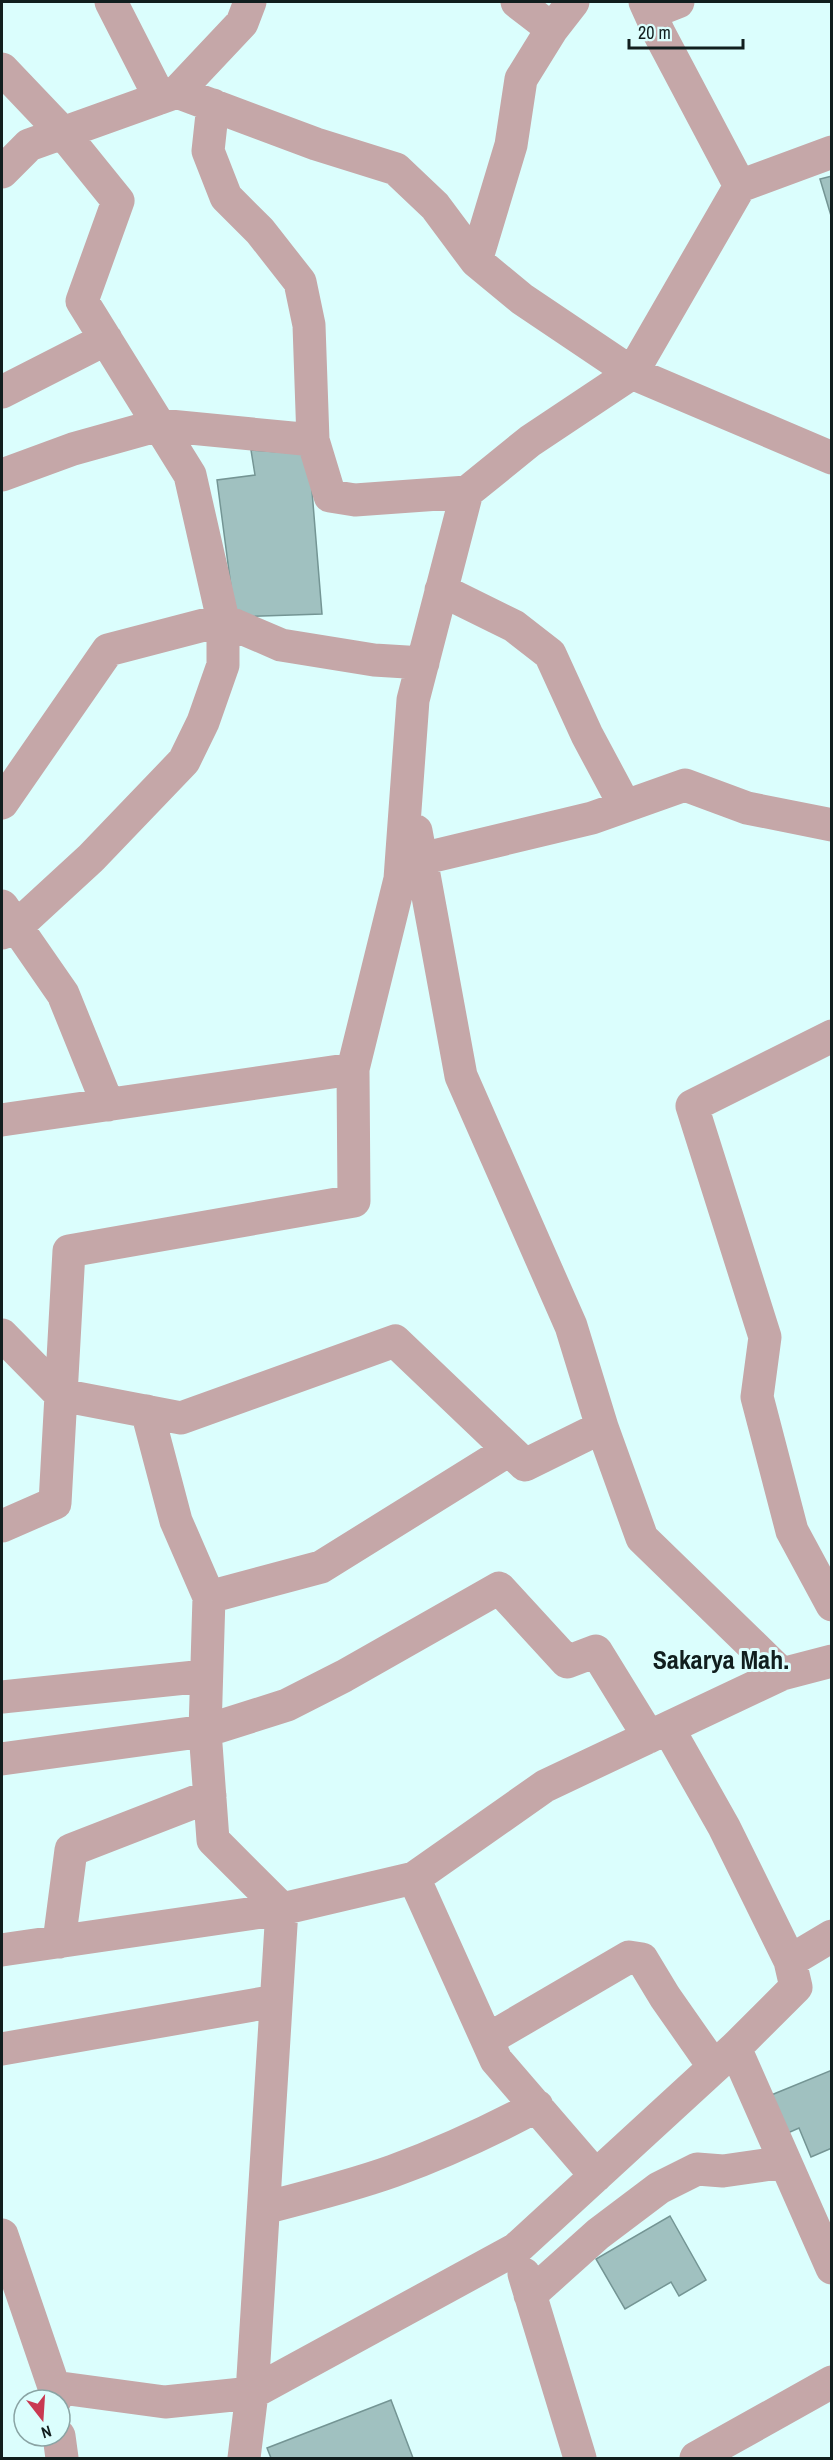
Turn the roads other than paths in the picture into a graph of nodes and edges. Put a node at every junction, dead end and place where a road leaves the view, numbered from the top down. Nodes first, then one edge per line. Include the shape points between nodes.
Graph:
1 (111, 2) edge
2 (250, 2) edge
3 (517, 2) edge
4 (573, 2) edge
5 (658, 5) edge
6 (552, 29) junction
7 (2, 69) edge
8 (169, 95) junction
9 (213, 105) junction
10 (63, 133) junction
11 (831, 152) edge
12 (2, 171) edge
13 (740, 186) junction
14 (476, 261) junction
15 (106, 339) junction
16 (632, 372) junction
17 (2, 392) edge
18 (159, 425) junction
19 (314, 440) junction
20 (831, 458) edge
21 (2, 475) edge
22 (466, 492) junction
23 (441, 590) junction
24 (223, 620) junction
25 (423, 663) junction
26 (407, 784) junction
27 (2, 803) edge
28 (625, 806) junction
29 (831, 825) edge
30 (421, 859) junction
31 (6, 922) edge
32 (831, 1036) edge
33 (353, 1069) junction
34 (108, 1105) junction
35 (2, 1120) edge
36 (9, 1353) edge
37 (61, 1395) junction
38 (147, 1411) junction
39 (602, 1427) junction
40 (509, 1450) junction
41 (2, 1526) edge
42 (209, 1598) junction
43 (831, 1605) edge
44 (831, 1661) edge
45 (782, 1674) junction
46 (205, 1676) junction
47 (2, 1697) edge
48 (205, 1731) junction
49 (658, 1732) junction
50 (2, 1759) edge
51 (210, 1796) junction
52 (414, 1878) junction
53 (282, 1909) junction
54 (831, 1936) edge
55 (58, 1942) junction
56 (2, 1950) edge
57 (790, 1961) junction
58 (276, 2001) junction
59 (487, 2040) junction
60 (2, 2049) edge
61 (725, 2057) junction
62 (537, 2106) junction
63 (785, 2162) junction
64 (596, 2176) junction
65 (264, 2208) junction
66 (2, 2235) edge
67 (827, 2247) edge
68 (516, 2249) junction
69 (530, 2295) junction
70 (831, 2382) edge
71 (53, 2388) edge
72 (252, 2393) junction
73 (72, 2395) edge
74 (244, 2458) edge
75 (580, 2458) edge
76 (696, 2458) edge

1 - 8 street
2 - 8 street via 242,23
3 - 6 street
4 - 6 street
5 - 13 street
6 - 14 street via 521,79 511,145
7 - 10 street
8 - 9 street
8 - 10 street
9 - 14 street via 396,169 435,206
9 - 19 street via 208,151 226,197 260,231 300,282 309,325
10 - 12 street via 29,145
10 - 15 street via 118,201 82,301
11 - 13 street
13 - 16 street
14 - 16 street via 522,299
15 - 17 street
15 - 18 street
16 - 20 street
16 - 22 street via 530,441
18 - 19 street
18 - 21 street via 73,448
18 - 24 street via 190,475
19 - 22 street via 330,496 356,500
22 - 23 street
23 - 25 street
23 - 28 street via 514,626 550,654
24 - 25 street via 281,645 374,660
24 - 27 street via 108,650
24 - 31 street via 223,665 184,761 92,858
25 - 26 street via 413,700
26 - 30 street
26 - 33 street via 400,879
28 - 29 street via 685,785 747,808
28 - 30 street via 592,818
30 - 39 street via 461,1077 571,1326
31 - 34 street via 63,994
32 - 43 street via 692,1106 765,1337 757,1396 792,1531
33 - 34 street
33 - 37 street via 354,1201 69,1251
34 - 35 street
36 - 37 street
37 - 38 street
37 - 41 street via 55,1503
38 - 40 street via 181,1418 395,1341
38 - 42 street via 176,1521
39 - 40 street via 525,1465
39 - 45 street via 642,1538
40 - 42 street via 321,1567
42 - 46 street
44 - 45 street
45 - 49 street
46 - 47 street
46 - 48 street
48 - 49 street via 287,1705 499,1588 567,1662 596,1652
48 - 50 street
48 - 51 street
49 - 52 street via 545,1786
49 - 57 street via 724,1827
51 - 53 street via 213,1840
51 - 55 street via 71,1850
52 - 53 street
52 - 59 street
53 - 55 street
53 - 58 street
54 - 57 street
55 - 56 street
57 - 61 street via 796,1987
58 - 60 street
58 - 65 street
59 - 61 street via 629,1957 642,1959 665,1997
59 - 62 street via 496,2060
61 - 63 street
61 - 64 street
62 - 64 street
62 - 65 street via 393,2171
63 - 67 street
63 - 69 street via 723,2172 697,2169 659,2188 598,2234
64 - 68 street
65 - 72 street
66 - 71 street
68 - 69 street
68 - 72 street
69 - 75 street
70 - 76 street
72 - 73 street via 165,2402
72 - 74 street

